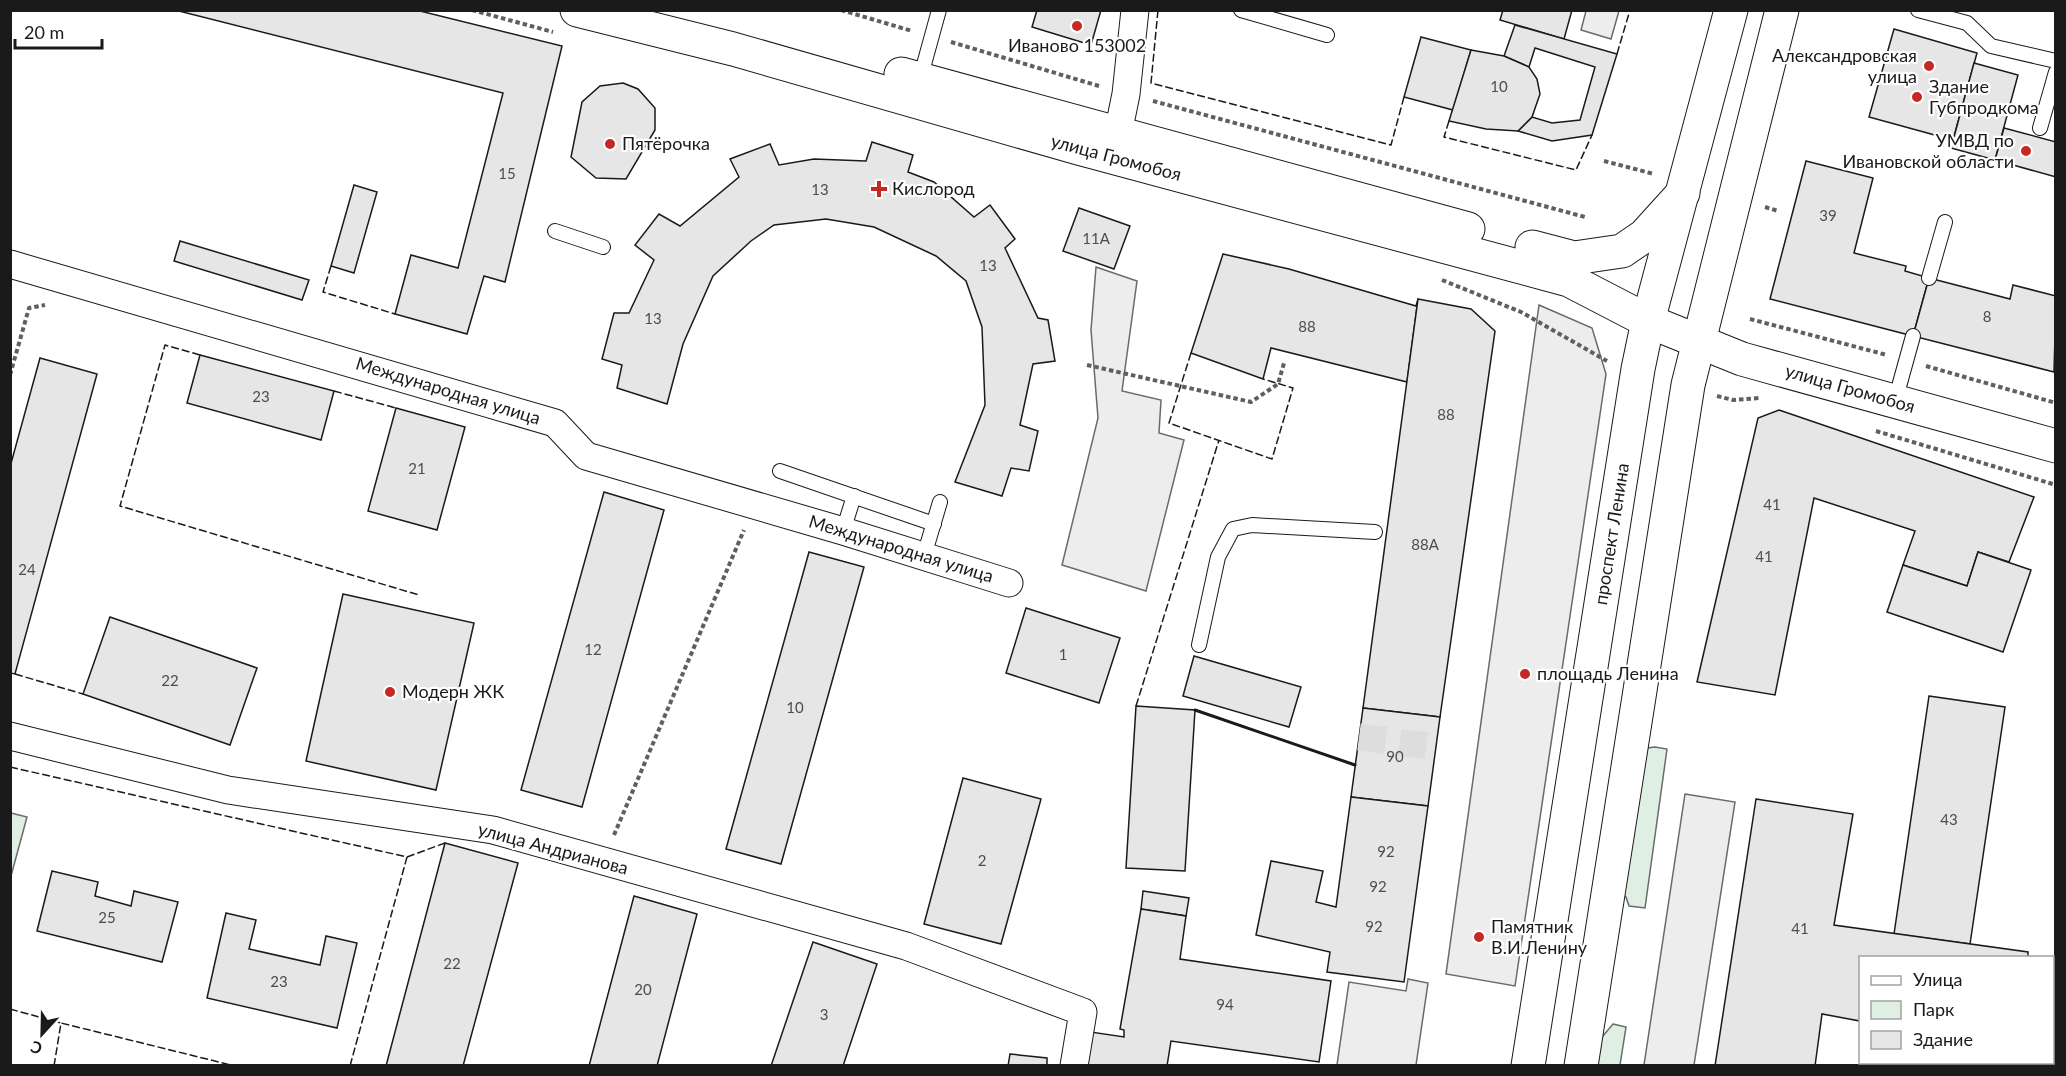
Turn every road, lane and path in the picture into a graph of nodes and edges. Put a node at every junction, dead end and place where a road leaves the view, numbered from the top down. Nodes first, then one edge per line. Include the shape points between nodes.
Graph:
1 (578, 10) edge
2 (668, 10) edge
3 (841, 10) edge
4 (939, 10) edge
5 (1135, 10) edge
6 (1241, 10) edge
7 (1731, 10) edge
8 (1782, 10) edge
9 (1918, 10) edge
10 (1327, 35) dead end
11 (932, 36) junction
12 (2055, 62) edge
13 (2055, 72) edge
14 (920, 79) junction
15 (1126, 94) junction
16 (2040, 128) dead end
17 (1116, 145) junction
18 (1604, 161) dead end
19 (1654, 174) dead end
20 (1683, 193) junction
21 (1760, 206) dead end
22 (1778, 212) dead end
23 (1585, 217) dead end
24 (1945, 222) dead end
25 (555, 231) dead end
26 (603, 247) dead end
27 (1574, 258) junction
28 (10, 264) edge
29 (1929, 278) dead end
30 (50, 304) dead end
31 (1648, 321) junction
32 (1558, 335) dead end
33 (1913, 336) dead end
34 (1697, 341) junction
35 (1608, 361) dead end
36 (1284, 363) dead end
37 (1087, 365) dead end
38 (10, 375) edge
39 (1713, 394) dead end
40 (1763, 398) dead end
41 (1894, 401) junction
42 (1864, 428) dead end
43 (2055, 446) edge
44 (780, 471) dead end
45 (2055, 485) edge
46 (854, 496) junction
47 (940, 502) dead end
48 (753, 505) junction
49 (934, 524) junction
50 (843, 531) junction
51 (1376, 532) dead end
52 (924, 556) junction
53 (1009, 583) dead end
54 (1199, 645) dead end
55 (10, 736) edge
56 (610, 844) dead end
57 (1074, 1065) edge
58 (1528, 1065) edge
59 (1581, 1065) edge

1 - 17 main road, улица Громобоя
2 - 14 main road, улица Громобоя
3 - 11 path
4 - 11 lane
5 - 15 street
6 - 10 lane
7 - 20 main road, проспект Ленина
8 - 34 main road
9 - 12 lane via 1967,23 1991,46
11 - 14 lane
11 - 15 path
13 - 16 lane
14 - 17 main road, улица Громобоя
15 - 17 street
15 - 23 path
17 - 27 main road, улица Громобоя
17 - 31 main road, улица Громобоя via 1569,280
18 - 19 path
20 - 27 main road, улица Громобоя via 1644,236 1622,251
20 - 31 main road, проспект Ленина
21 - 22 path
24 - 29 lane
25 - 26 lane
27 - 31 main road, улица Громобоя
28 - 48 street, Международная улица via 555,423 586,456
30 - 38 path via 29,308
31 - 34 main road, улица Громобоя
31 - 58 main road, проспект Ленина
32 - 35 path
33 - 41 lane
34 - 41 main road, улица Громобоя via 1742,359
34 - 59 main road
36 - 37 path via 1278,384 1251,402
39 - 40 path via 1733,400
41 - 43 main road, улица Громобоя
42 - 45 path
44 - 46 lane
46 - 49 lane
46 - 50 lane
47 - 49 lane
48 - 50 street, Международная улица
48 - 56 path
49 - 52 lane
50 - 52 street, Международная улица
51 - 54 lane via 1252,525 1233,529 1218,556
52 - 53 street, Международная улица
55 - 57 street, улица Андрианова via 228,790 493,830 906,946 1083,1012

